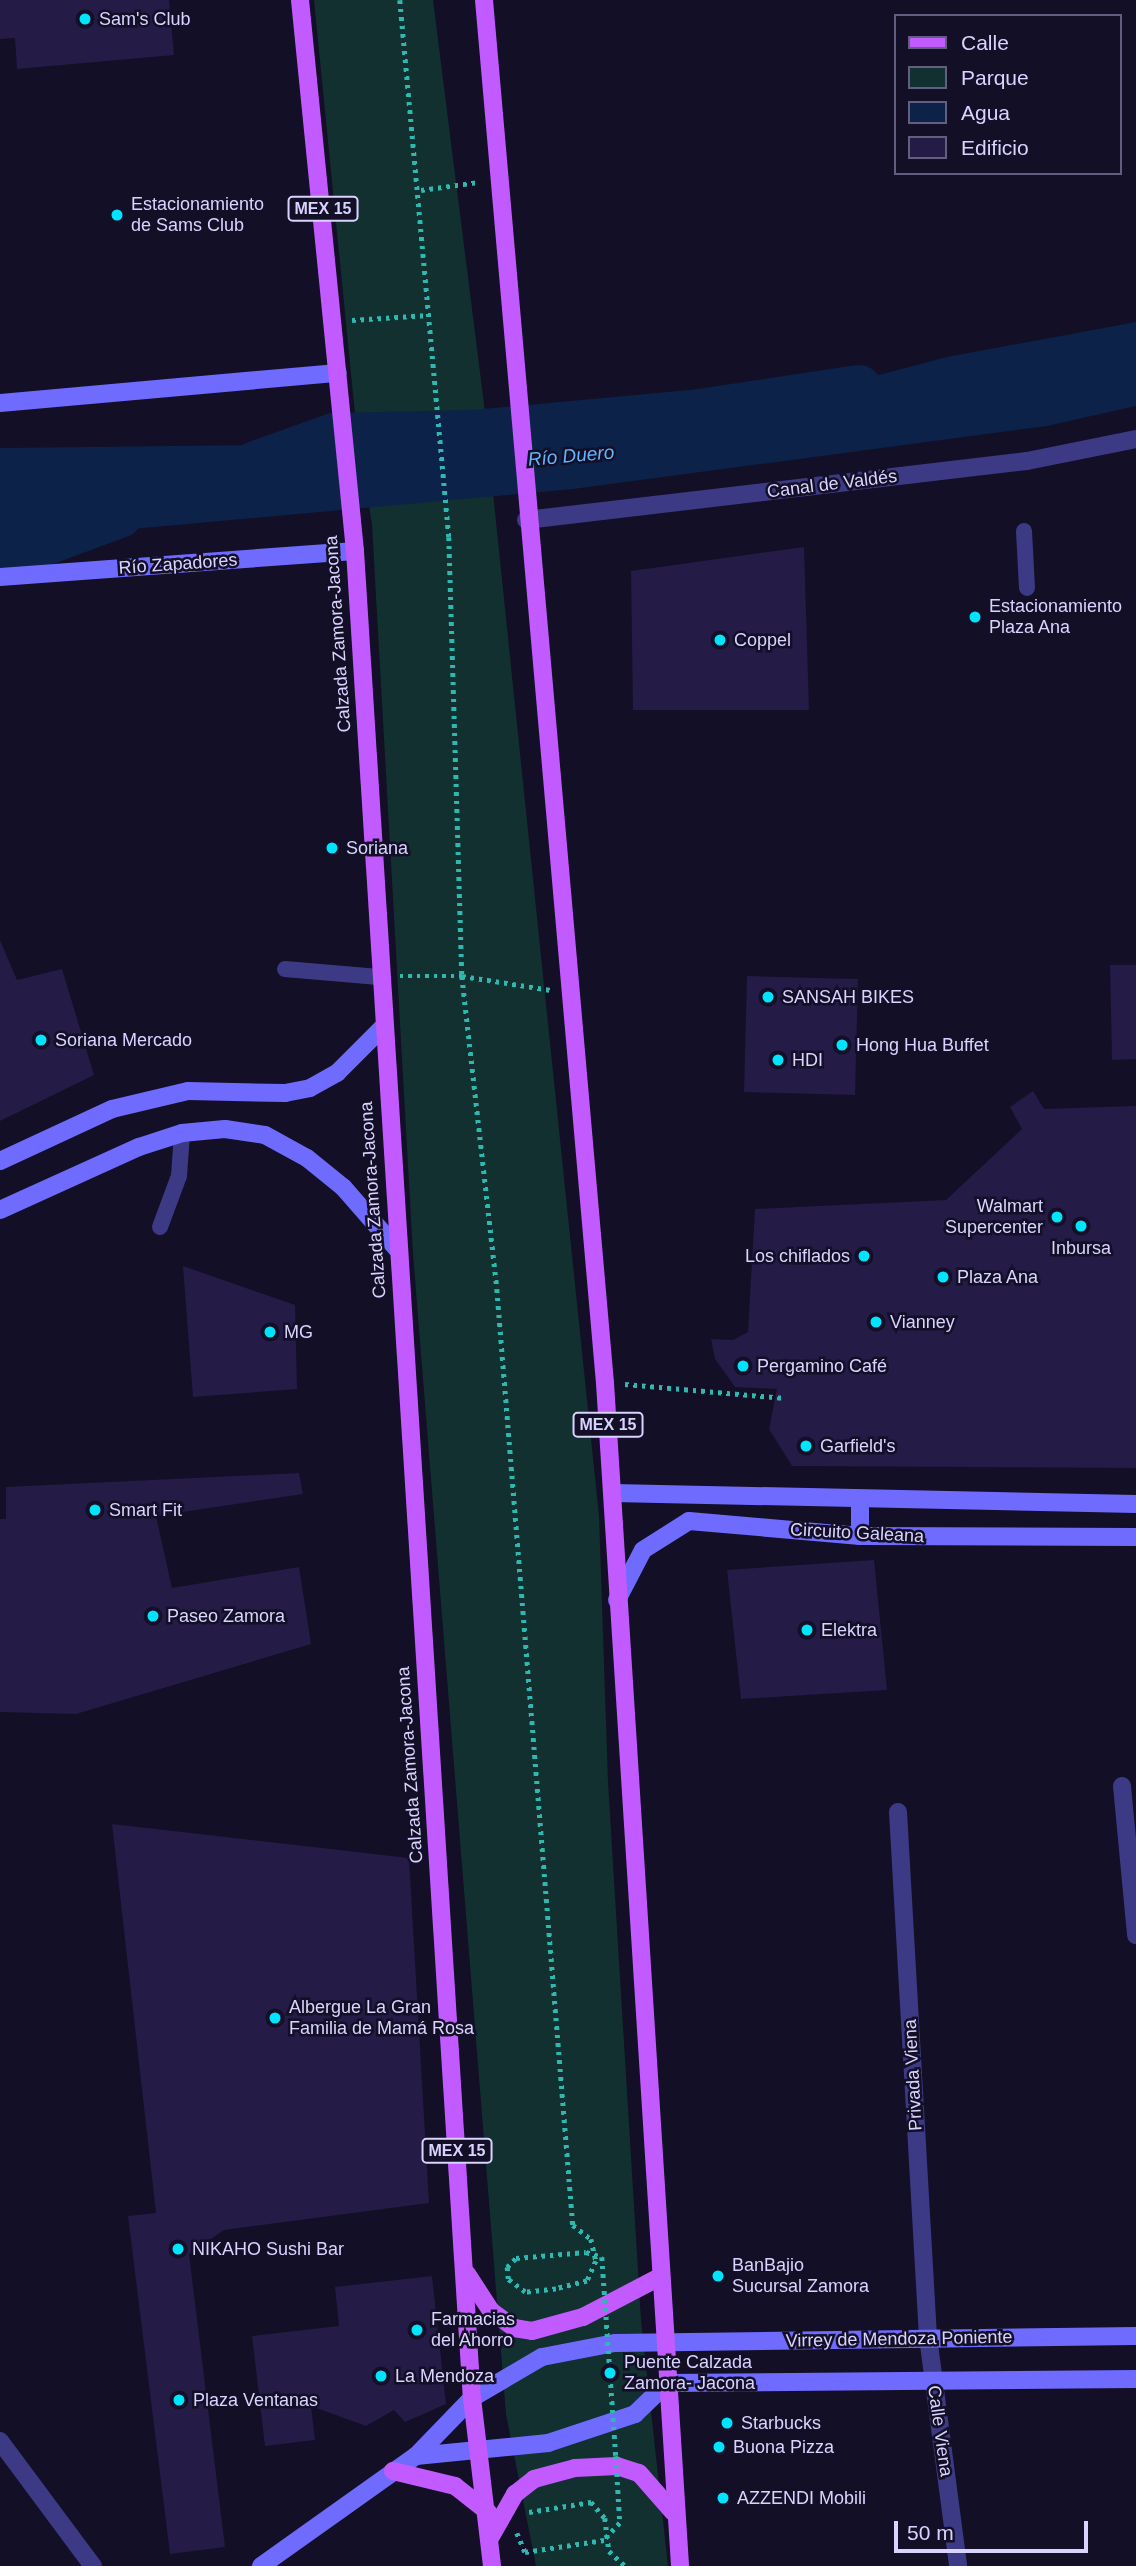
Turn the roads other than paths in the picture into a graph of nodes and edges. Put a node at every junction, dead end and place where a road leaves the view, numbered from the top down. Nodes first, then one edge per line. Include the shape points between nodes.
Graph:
1 (300, 0) edge
2 (485, 0) edge
3 (338, 373) junction
4 (0, 403) edge
5 (1136, 439) edge
6 (526, 513) junction
7 (1024, 531) dead end
8 (355, 551) junction
9 (1, 578) edge
10 (1027, 588) dead end
11 (285, 969) dead end
12 (379, 977) junction
13 (382, 1028) junction
14 (183, 1133) junction
15 (0, 1161) edge
16 (0, 1210) edge
17 (160, 1227) dead end
18 (397, 1249) junction
19 (612, 1493) junction
20 (860, 1501) junction
21 (1136, 1504) edge
22 (860, 1536) junction
23 (1136, 1537) edge
24 (617, 1600) junction
25 (1122, 1786) dead end
26 (898, 1812) dead end
27 (1136, 1935) edge
28 (466, 2271) junction
29 (660, 2277) junction
30 (1136, 2336) edge
31 (928, 2337) junction
32 (663, 2346) junction
33 (933, 2379) junction
34 (1136, 2379) edge
35 (667, 2382) junction
36 (472, 2398) junction
37 (0, 2441) edge
38 (481, 2449) junction
39 (416, 2456) junction
40 (393, 2471) junction
41 (488, 2512) junction
42 (673, 2512) junction
43 (490, 2538) junction
44 (93, 2566) edge
45 (261, 2566) edge
46 (492, 2566) edge
47 (680, 2566) edge
48 (958, 2566) edge

1 - 3 main road, Calzada Zamora-Jacona / MEX 15
2 - 6 main road, MEX 15
3 - 4 street
3 - 8 main road, Calzada Zamora-Jacona / MEX 15
5 - 6 street, Canal de Valdés via 1027,461
6 - 19 main road, MEX 15 via 573,994
7 - 10 lane
8 - 9 street, Río Zapadores
8 - 12 main road, Calzada Zamora-Jacona / MEX 15
11 - 12 lane
12 - 13 main road, Calzada Zamora-Jacona / MEX 15
13 - 15 street via 337,1073 310,1088 285,1093 188,1091 112,1110
13 - 18 main road, Calzada Zamora-Jacona / MEX 15
14 - 16 street via 101,1163
14 - 17 lane via 178,1176
14 - 18 street via 225,1129 265,1135 307,1158 343,1187
18 - 28 main road, Calzada Zamora-Jacona / MEX 15
19 - 20 street, Circuito Galeana
19 - 24 main road, MEX 15
20 - 21 street, Circuito Galeana
20 - 22 street
22 - 23 street, Circuito Galeana
22 - 24 street, Circuito Galeana via 689,1521 643,1550
24 - 29 main road, MEX 15
25 - 27 street
26 - 31 street, Privada Viena
28 - 29 main road via 491,2311 514,2328 533,2331 583,2317
28 - 36 main road, Calzada Zamora-Jacona / MEX 15
29 - 32 main road, MEX 15
30 - 31 street, Virrey de Mendoza Poniente
31 - 32 street, Virrey de Mendoza Poniente
31 - 33 street, Calle Viena
32 - 35 main road, MEX 15
32 - 36 street, Virrey de Mendoza Poniente via 615,2343 542,2357
33 - 34 street
33 - 35 street
33 - 48 street, Calle Viena
35 - 38 street via 635,2414 528,2447
35 - 42 main road, MEX 15
36 - 38 main road, MEX 15
36 - 39 street, Virrey de Mendoza Poniente
37 - 44 street
38 - 39 street
38 - 41 main road, MEX 15
39 - 40 street
40 - 41 main road via 455,2486
40 - 45 street
41 - 43 main road, MEX 15
42 - 43 main road via 639,2473 617,2466 575,2468 534,2479 515,2494
42 - 47 main road, MEX 15
43 - 46 main road, MEX 15

